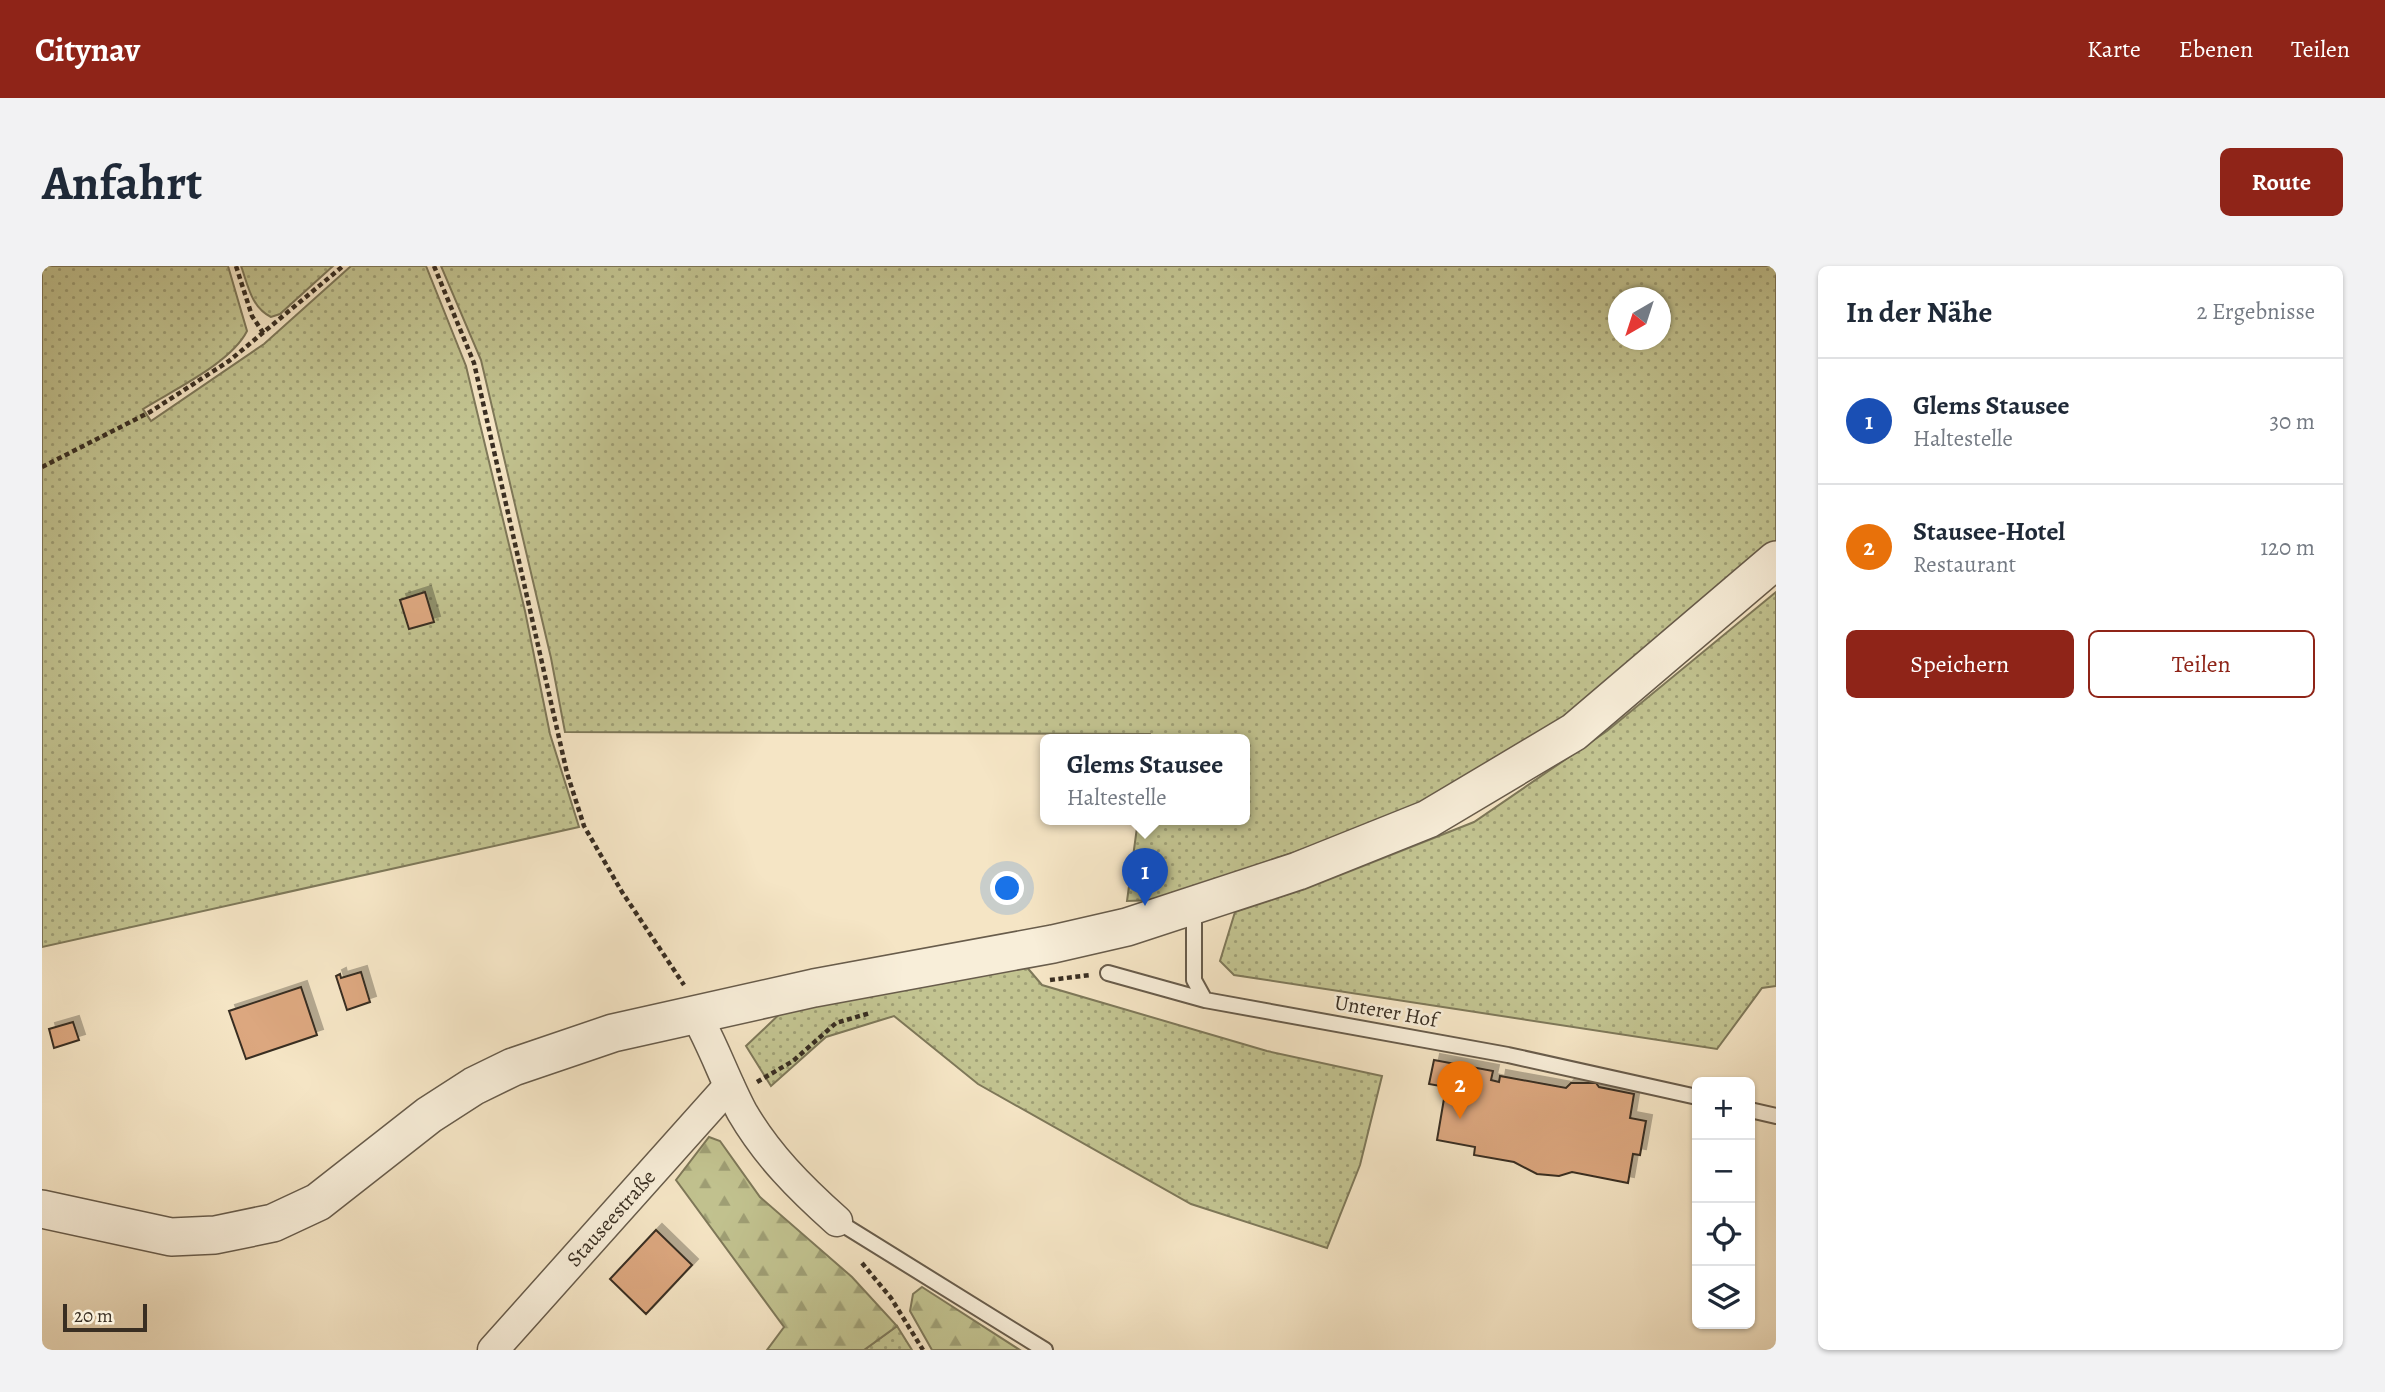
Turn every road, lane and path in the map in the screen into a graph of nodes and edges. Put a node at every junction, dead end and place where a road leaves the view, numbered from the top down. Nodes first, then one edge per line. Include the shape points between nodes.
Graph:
1 (236, 266) edge
2 (342, 266) edge
3 (434, 266) edge
4 (264, 334) junction
5 (42, 467) edge
6 (1776, 560) edge
7 (1194, 905) junction
8 (1108, 973) joint
9 (1043, 981) dead end
10 (1205, 1000) junction
11 (875, 1012) dead end
12 (696, 1015) junction
13 (729, 1086) junction
14 (1692, 1096) edge
15 (1755, 1111) edge
16 (1776, 1116) edge
17 (42, 1209) edge
18 (837, 1221) junction
19 (494, 1350) edge
20 (923, 1350) edge
21 (1045, 1350) edge

1 - 4 path via 252,316
2 - 4 path
3 - 12 path via 474,363 567,772 584,826 684,985
4 - 5 path via 150,412
6 - 7 street via 1574,732 1428,819 1298,871
7 - 10 lane via 1194,980
7 - 12 street via 1053,944
8 - 9 path
8 - 10 lane, Unterer Hof
10 - 14 lane, Unterer Hof via 1508,1055
11 - 13 path via 836,1023 793,1061 761,1081
12 - 13 street via 718,1054
12 - 17 street via 613,1033 513,1067 474,1086 429,1115 318,1202 273,1223 215,1235 171,1237
13 - 18 street via 784,1173
13 - 19 street, Stauseestraße
15 - 16 lane
18 - 20 path via 848,1244 891,1298
18 - 21 lane

